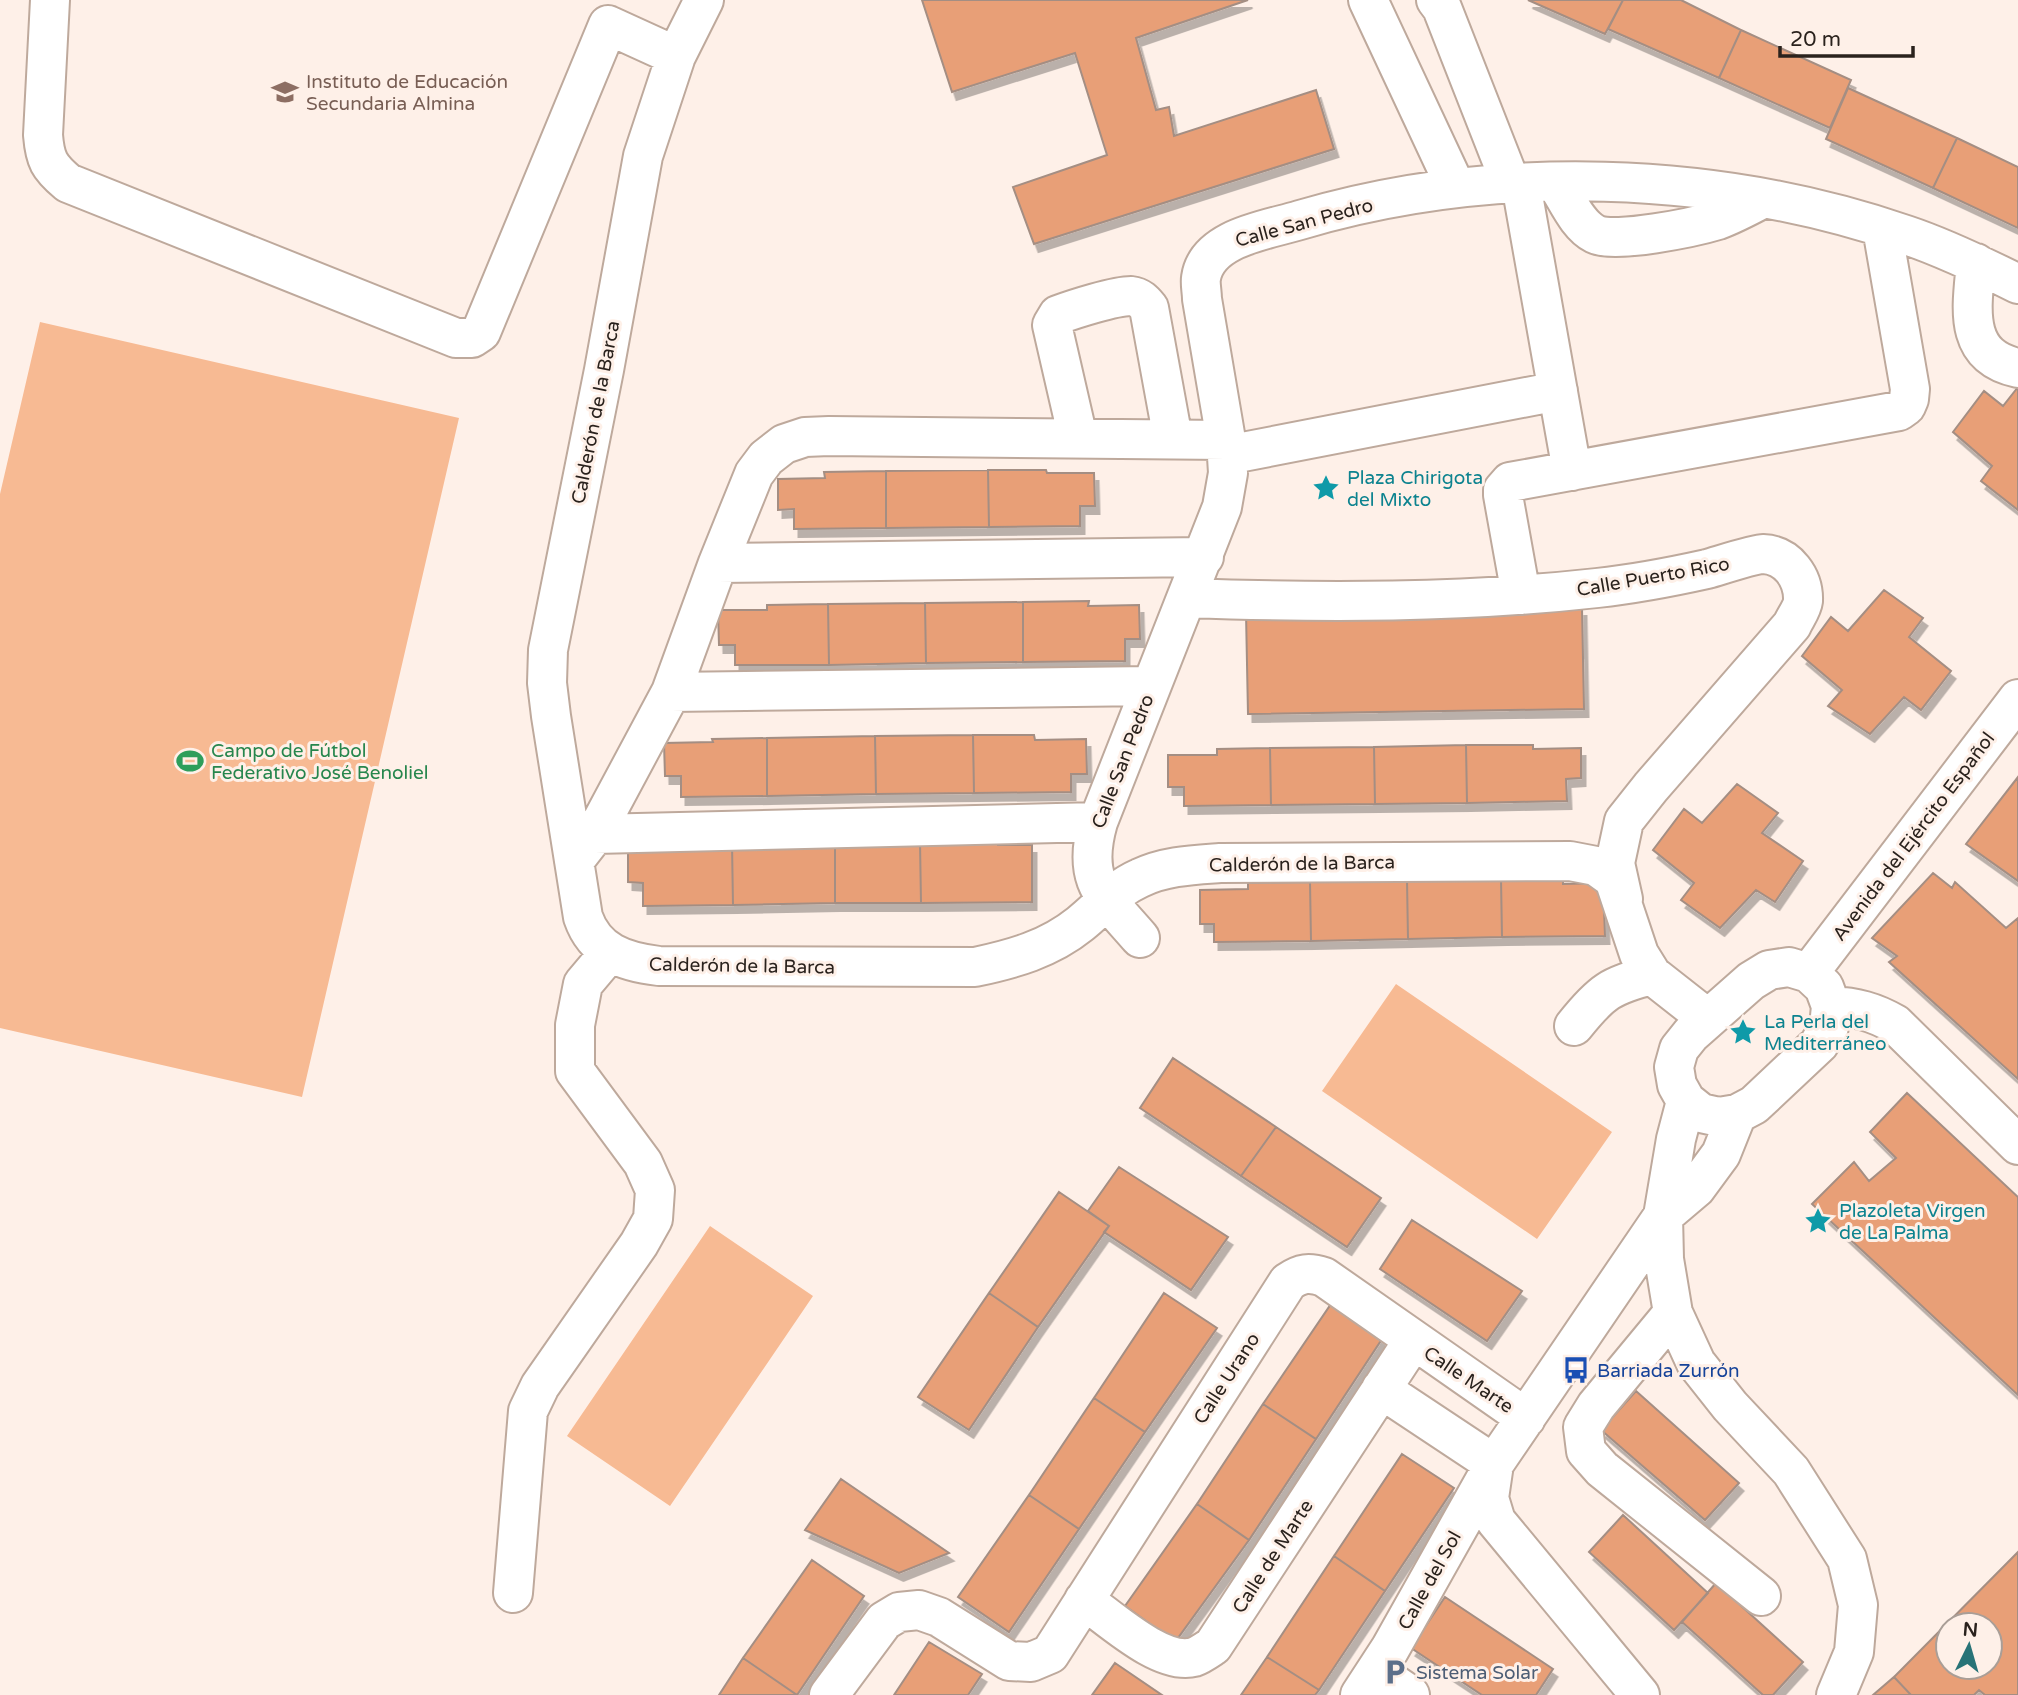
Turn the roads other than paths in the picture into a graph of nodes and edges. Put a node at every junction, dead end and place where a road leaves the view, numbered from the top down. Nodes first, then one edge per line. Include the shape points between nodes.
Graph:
1 (50, 0) edge
2 (704, 0) edge
3 (1368, 0) edge
4 (1436, 0) edge
5 (677, 57) junction
6 (1529, 184) junction
7 (1456, 188) junction
8 (1762, 199) junction
9 (1882, 228) junction
10 (1976, 263) junction
11 (2018, 284) edge
12 (2018, 368) edge
13 (1558, 391) junction
14 (1078, 438) junction
15 (1173, 439) junction
16 (1227, 447) junction
17 (1572, 471) junction
18 (1204, 557) junction
19 (718, 563) junction
20 (1521, 594) junction
21 (1188, 598) junction
22 (1151, 686) junction
23 (671, 692) junction
24 (2018, 699) edge
25 (1098, 822) junction
26 (584, 848) junction
27 (1106, 898) junction
28 (1624, 905) junction
29 (1140, 938) dead end
30 (610, 952) junction
31 (1809, 973) junction
32 (1652, 975) junction
33 (1831, 1006) junction
34 (1708, 1019) junction
35 (1574, 1026) dead end
36 (1686, 1101) junction
37 (1737, 1115) junction
38 (2018, 1145) edge
39 (1663, 1216) junction
40 (1673, 1313) junction
41 (1413, 1341) junction
42 (1381, 1389) junction
43 (1526, 1418) junction
44 (1494, 1464) junction
45 (513, 1593) dead end
46 (1761, 1596) dead end
47 (1084, 1600) junction
48 (1368, 1683) edge
49 (829, 1695) edge
50 (1409, 1695) edge
51 (1640, 1695) edge
52 (1836, 1695) edge

1 - 5 street via 43,135 53,171 68,183 456,338 472,338 481,332 608,25
2 - 5 street, Calderón de la Barca
3 - 7 street
4 - 6 street
5 - 26 street, Calderón de la Barca via 643,156 548,650 551,716
6 - 7 street, Calle San Pedro
6 - 8 street, Calle San Pedro via 1606,181 1701,188
6 - 8 street via 1592,233 1619,239 1713,221
6 - 13 street
7 - 16 street, Calle San Pedro via 1340,208 1228,242 1210,255 1201,276 1202,299
8 - 9 street, Calle San Pedro via 1835,213
9 - 10 street, Calle San Pedro
9 - 17 street via 1910,390 1906,406 1899,411
10 - 11 street, Calle San Pedro
10 - 12 street via 1975,337 1992,358
13 - 16 street
13 - 17 street
14 - 15 street
14 - 15 street via 1052,326 1058,315 1131,296 1142,299 1149,308
14 - 19 street via 830,436 784,444 754,474
15 - 16 street
16 - 18 street, Calle San Pedro via 1223,507
17 - 20 street via 1510,482 1503,490
18 - 19 street
18 - 21 street, Calle San Pedro
19 - 23 street
20 - 21 street, Calle Puerto Rico via 1313,602
20 - 28 street, Calle Puerto Rico via 1623,585 1763,554 1786,561 1801,580 1803,604 1792,625 1624,821 1615,863
21 - 22 street, Calle San Pedro
22 - 23 street
22 - 25 street, Calle San Pedro
23 - 26 street
24 - 31 street, Avenida del Ejército Español
25 - 26 street
25 - 27 street, Calle San Pedro via 1091,847 1092,875
26 - 30 street, Calderón de la Barca via 583,917 588,931
27 - 28 street, Calderón de la Barca via 1140,878 1179,866 1570,861 1596,866 1614,879
27 - 29 street, Calle San Pedro
27 - 30 street, Calderón de la Barca via 1079,925 1047,946 1012,960 975,967 659,966 625,960
28 - 32 street, Calderón de la Barca via 1639,954
30 - 45 street via 583,984 575,1025 575,1071 643,1163 655,1189 653,1219 540,1386 528,1411
31 - 33 street via 1824,987
31 - 34 street via 1789,967 1769,970
32 - 34 street, Calderón de la Barca
32 - 35 street via 1623,982 1595,999
33 - 37 street via 1829,1027 1819,1044 1754,1105
33 - 38 street via 1854,1007 1895,1024
34 - 36 street via 1679,1049 1674,1067
36 - 37 street via 1701,1113
36 - 39 street
37 - 39 street via 1721,1154 1696,1188
39 - 40 street
39 - 43 street
40 - 46 street via 1596,1406 1583,1427 1586,1451 1602,1469
40 - 52 street via 1696,1363 1791,1471 1847,1559 1858,1605 1854,1652
41 - 42 street, Calle de Marte
41 - 43 street, Calle Marte
41 - 47 street, Calle Urano via 1324,1277 1311,1273 1288,1282
42 - 44 street
42 - 47 street, Calle de Marte via 1213,1646 1193,1657 1172,1658
43 - 44 street
44 - 48 street, Calle del Sol
44 - 51 street via 1489,1498 1496,1521
47 - 49 street, Calle Urano via 1050,1654 1031,1662 1009,1661 939,1617 919,1610 899,1612 884,1621
48 - 50 street

